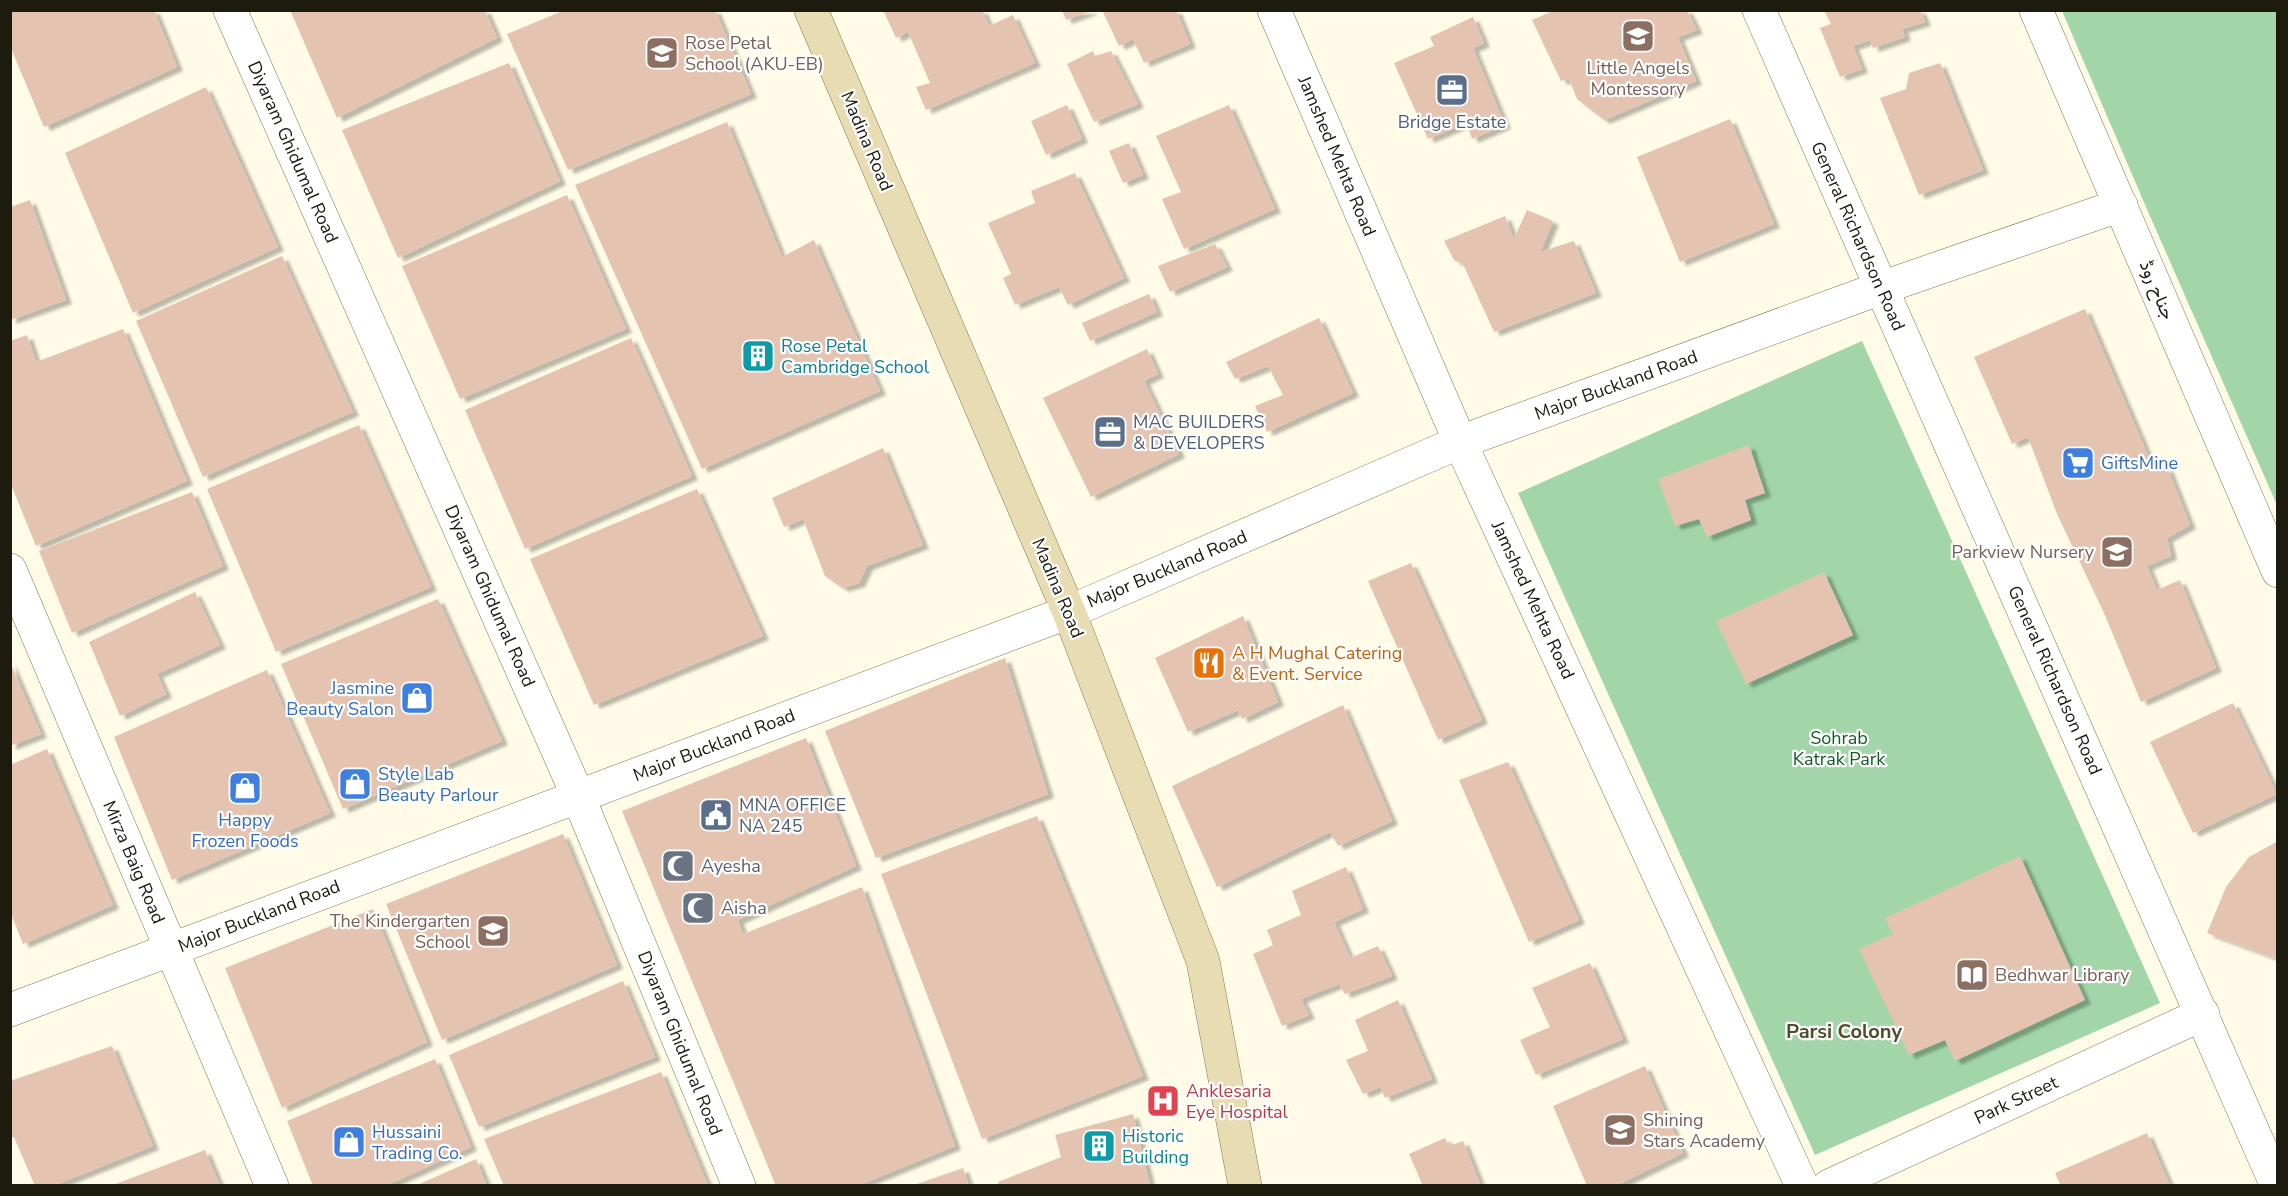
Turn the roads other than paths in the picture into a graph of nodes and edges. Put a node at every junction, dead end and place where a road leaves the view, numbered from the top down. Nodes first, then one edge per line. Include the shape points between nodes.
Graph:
1 (230, 10) edge
2 (811, 10) edge
3 (1274, 10) edge
4 (1759, 10) edge
5 (2036, 10) edge
6 (2121, 205) junction
7 (1881, 288) junction
8 (1460, 442) junction
9 (10, 570) edge
10 (2277, 571) edge
11 (1069, 612) junction
12 (578, 796) junction
13 (172, 949) junction
14 (10, 1010) edge
15 (2203, 1014) junction
16 (272, 1185) edge
17 (739, 1185) edge
18 (1245, 1185) edge
19 (1802, 1185) edge
20 (1829, 1185) edge
21 (2277, 1185) edge

1 - 12 street, Diyaram Ghidumal Road
2 - 11 main road, Madina Road
3 - 8 street, Jamshed Mehta Road
4 - 7 street, General Richardson Road
5 - 6 street, جناح روڈ
6 - 7 street, Major Buckland Road
6 - 10 street, جناح روڈ
7 - 8 street, Major Buckland Road
7 - 15 street, General Richardson Road
8 - 11 street, Major Buckland Road
8 - 19 street, Jamshed Mehta Road
9 - 13 street, Mirza Baig Road
11 - 12 street, Major Buckland Road
11 - 18 main road, Madina Road via 1203,961
12 - 13 street, Major Buckland Road
12 - 17 street, Diyaram Ghidumal Road
13 - 14 street, Major Buckland Road
13 - 16 street, Mirza Baig Road
15 - 20 street, Park Street
15 - 21 street, General Richardson Road

